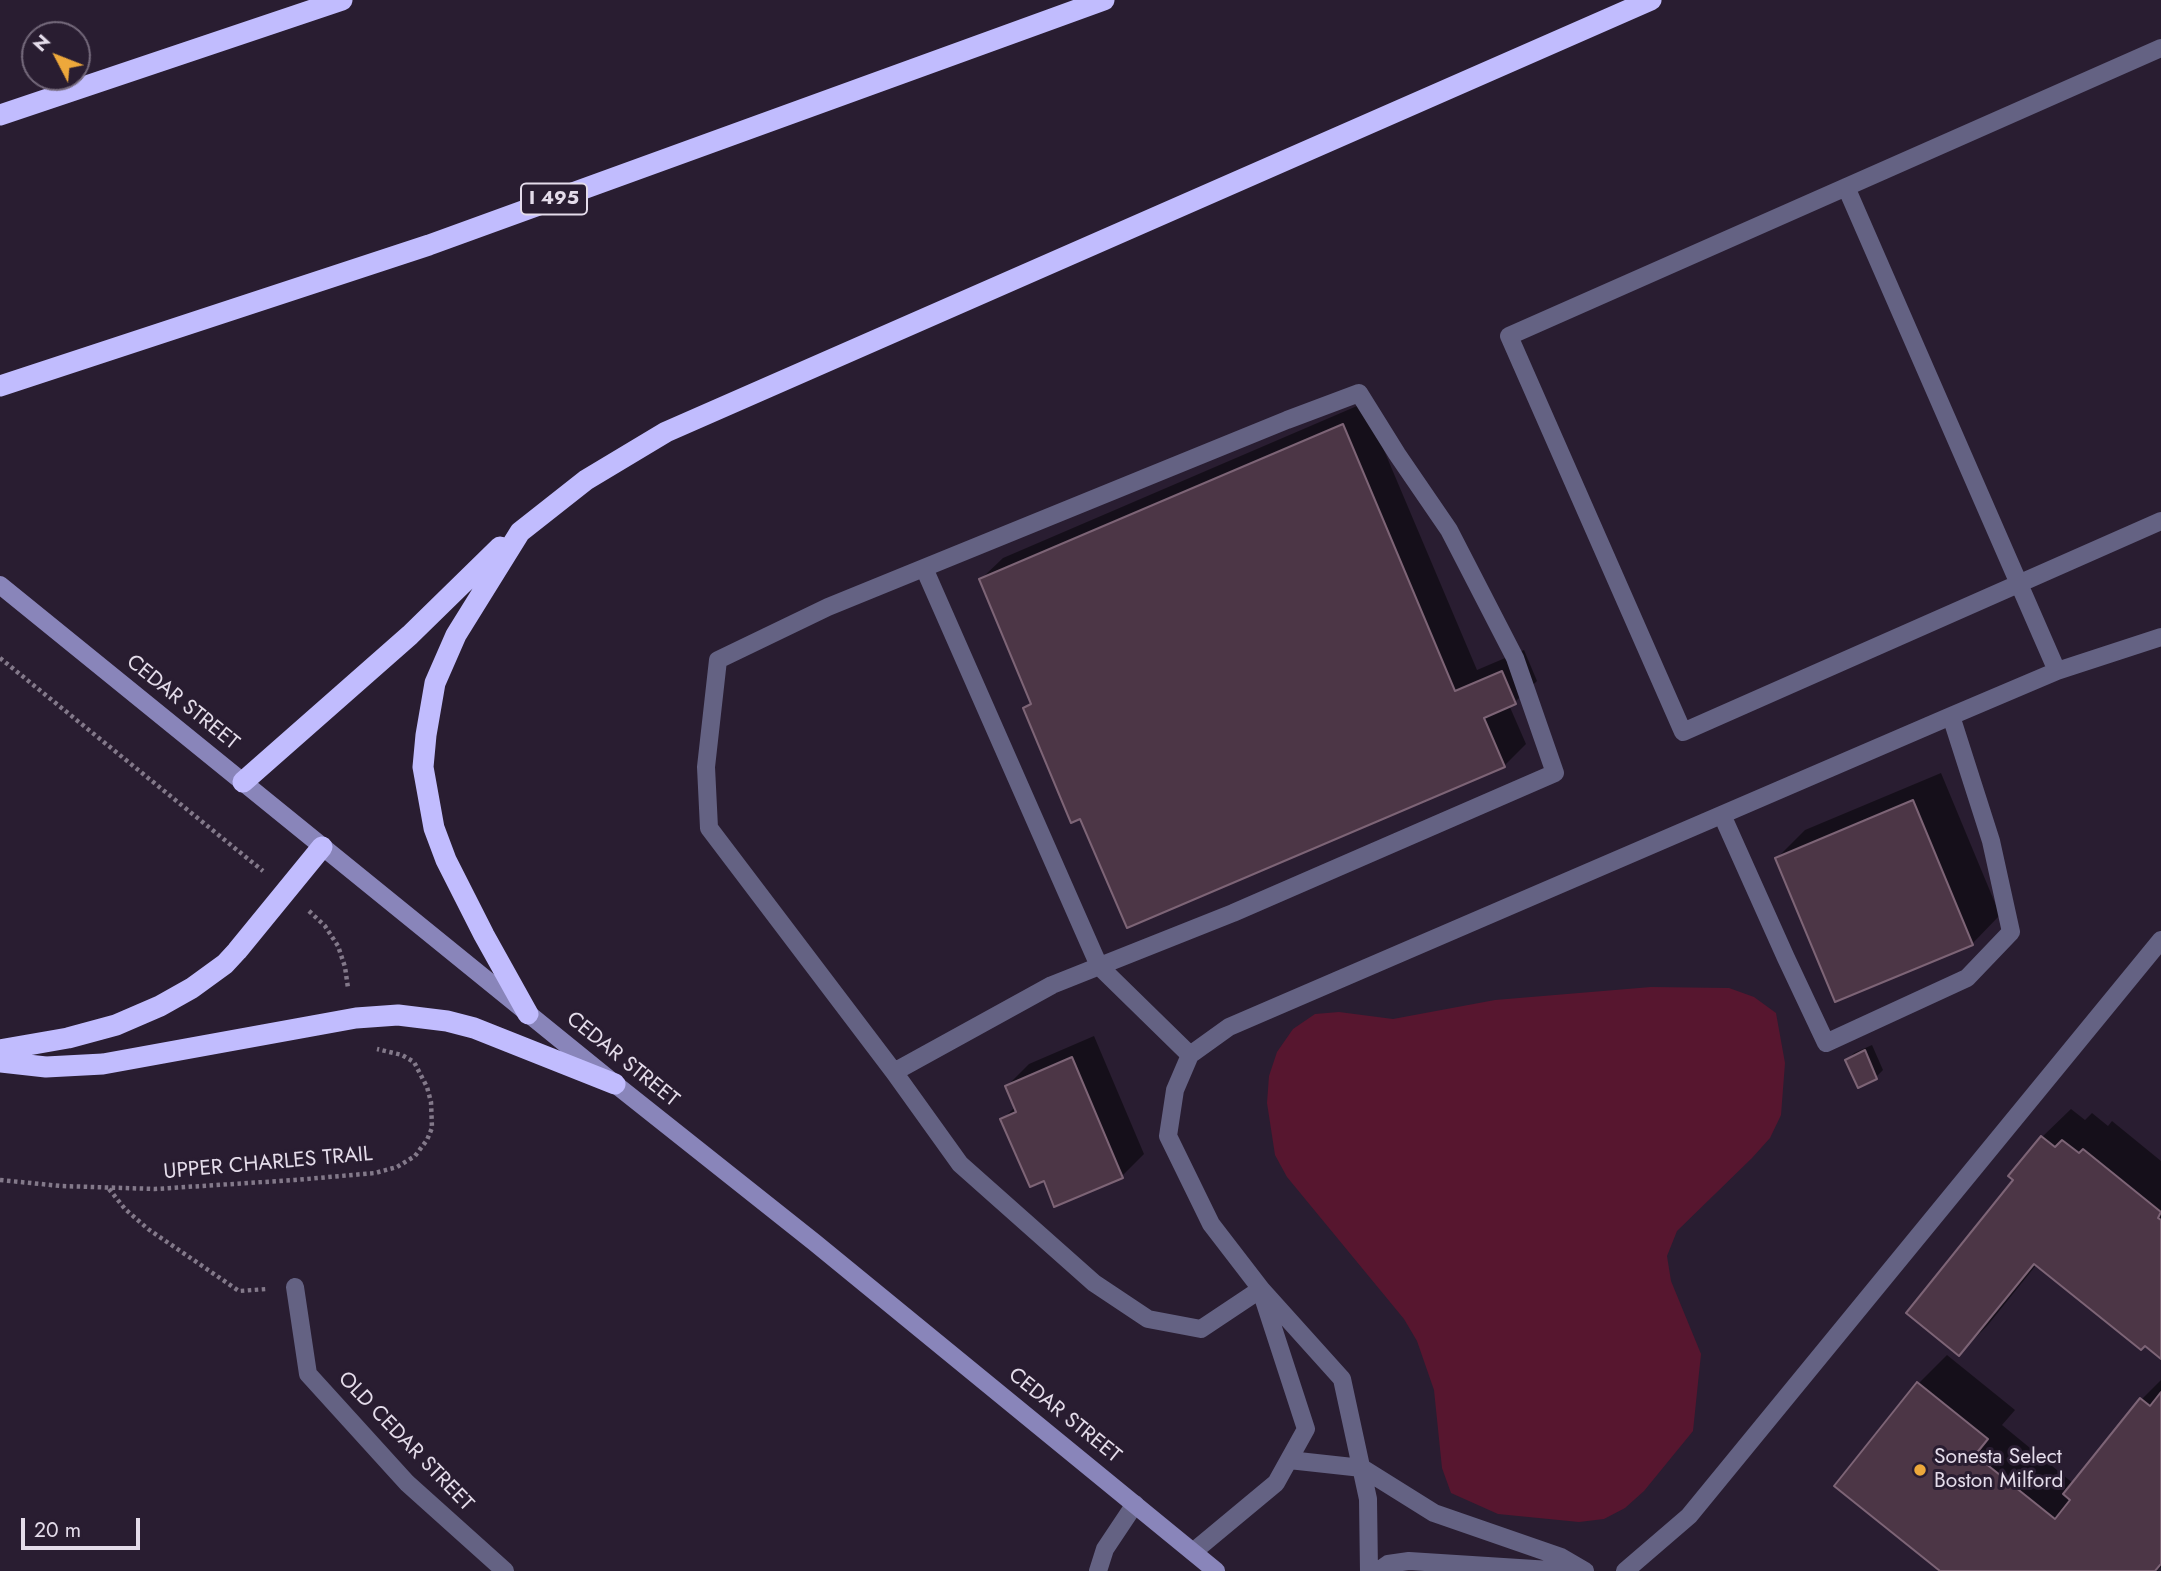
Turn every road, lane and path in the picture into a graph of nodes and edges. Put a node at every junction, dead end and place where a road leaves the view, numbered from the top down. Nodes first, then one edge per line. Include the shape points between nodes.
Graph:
1 (342, 0) edge
2 (1104, 0) edge
3 (1651, 0) edge
4 (2161, 48) edge
5 (0, 115) edge
6 (1846, 187) junction
7 (0, 386) edge
8 (2161, 522) edge
9 (520, 532) junction
10 (924, 568) junction
11 (2019, 584) junction
12 (0, 585) edge
13 (2161, 637) edge
14 (0, 658) edge
15 (2057, 671) junction
16 (1951, 716) junction
17 (243, 782) junction
18 (1722, 815) junction
19 (322, 847) junction
20 (272, 878) dead end
21 (304, 906) dead end
22 (2161, 940) edge
23 (1099, 966) junction
24 (348, 996) dead end
25 (528, 1014) junction
26 (371, 1048) dead end
27 (0, 1050) edge
28 (1190, 1055) junction
29 (0, 1062) edge
30 (894, 1072) junction
31 (615, 1084) junction
32 (0, 1180) edge
33 (109, 1188) junction
34 (295, 1287) joint
35 (1261, 1289) junction
36 (1289, 1461) junction
37 (1362, 1468) junction
38 (1135, 1504) junction
39 (1193, 1552) junction
40 (505, 1571) edge
41 (1098, 1571) edge
42 (1216, 1571) edge
43 (1369, 1571) edge
44 (1378, 1571) edge
45 (1566, 1571) edge
46 (1585, 1571) edge
47 (1625, 1571) edge

1 - 5 highway
2 - 7 highway, I 495 via 429,245
3 - 9 highway via 666,432 586,480
4 - 6 lane
6 - 11 lane
6 - 11 lane via 1509,335 1590,523 1682,732
8 - 11 lane
9 - 17 highway
9 - 25 highway via 456,635 435,683 423,767 434,828 446,860
10 - 23 lane
10 - 23 lane via 1359,393 1449,530 1515,658 1555,773 1246,908
10 - 30 lane via 828,607 718,660 706,767 709,828
11 - 15 lane
12 - 17 main road, CEDAR STREET
13 - 15 lane
14 - 20 path
15 - 16 lane
16 - 18 lane
16 - 18 lane via 1991,841 2011,932 1967,978 1826,1043
17 - 19 main road, CEDAR STREET
18 - 28 lane via 1229,1027
19 - 25 main road, CEDAR STREET
19 - 27 highway via 237,951 192,988 116,1025
21 - 24 path via 338,946
22 - 47 lane via 1689,1516
23 - 28 lane
23 - 30 lane via 1052,985
25 - 31 main road, CEDAR STREET
26 - 33 path, UPPER CHARLES TRAIL via 410,1059 430,1095 430,1134 415,1156 403,1164 375,1172 295,1180
28 - 35 lane via 1175,1090 1168,1136 1211,1224
29 - 31 highway via 46,1067 103,1064 356,1018 398,1015 474,1028
30 - 35 lane via 960,1164 1094,1283 1148,1319 1201,1329
31 - 38 main road, CEDAR STREET
32 - 33 path, UPPER CHARLES TRAIL
33 - 34 path via 153,1233 239,1291
34 - 40 lane, OLD CEDAR STREET via 308,1374 407,1483
35 - 36 lane via 1306,1429
35 - 37 lane via 1342,1379
36 - 37 lane
36 - 39 lane via 1276,1483
37 - 43 lane via 1368,1499
37 - 46 lane via 1434,1513 1561,1557
38 - 39 main road, CEDAR STREET
38 - 41 lane via 1105,1549
39 - 42 main road, CEDAR STREET
44 - 45 lane via 1388,1564 1409,1561

